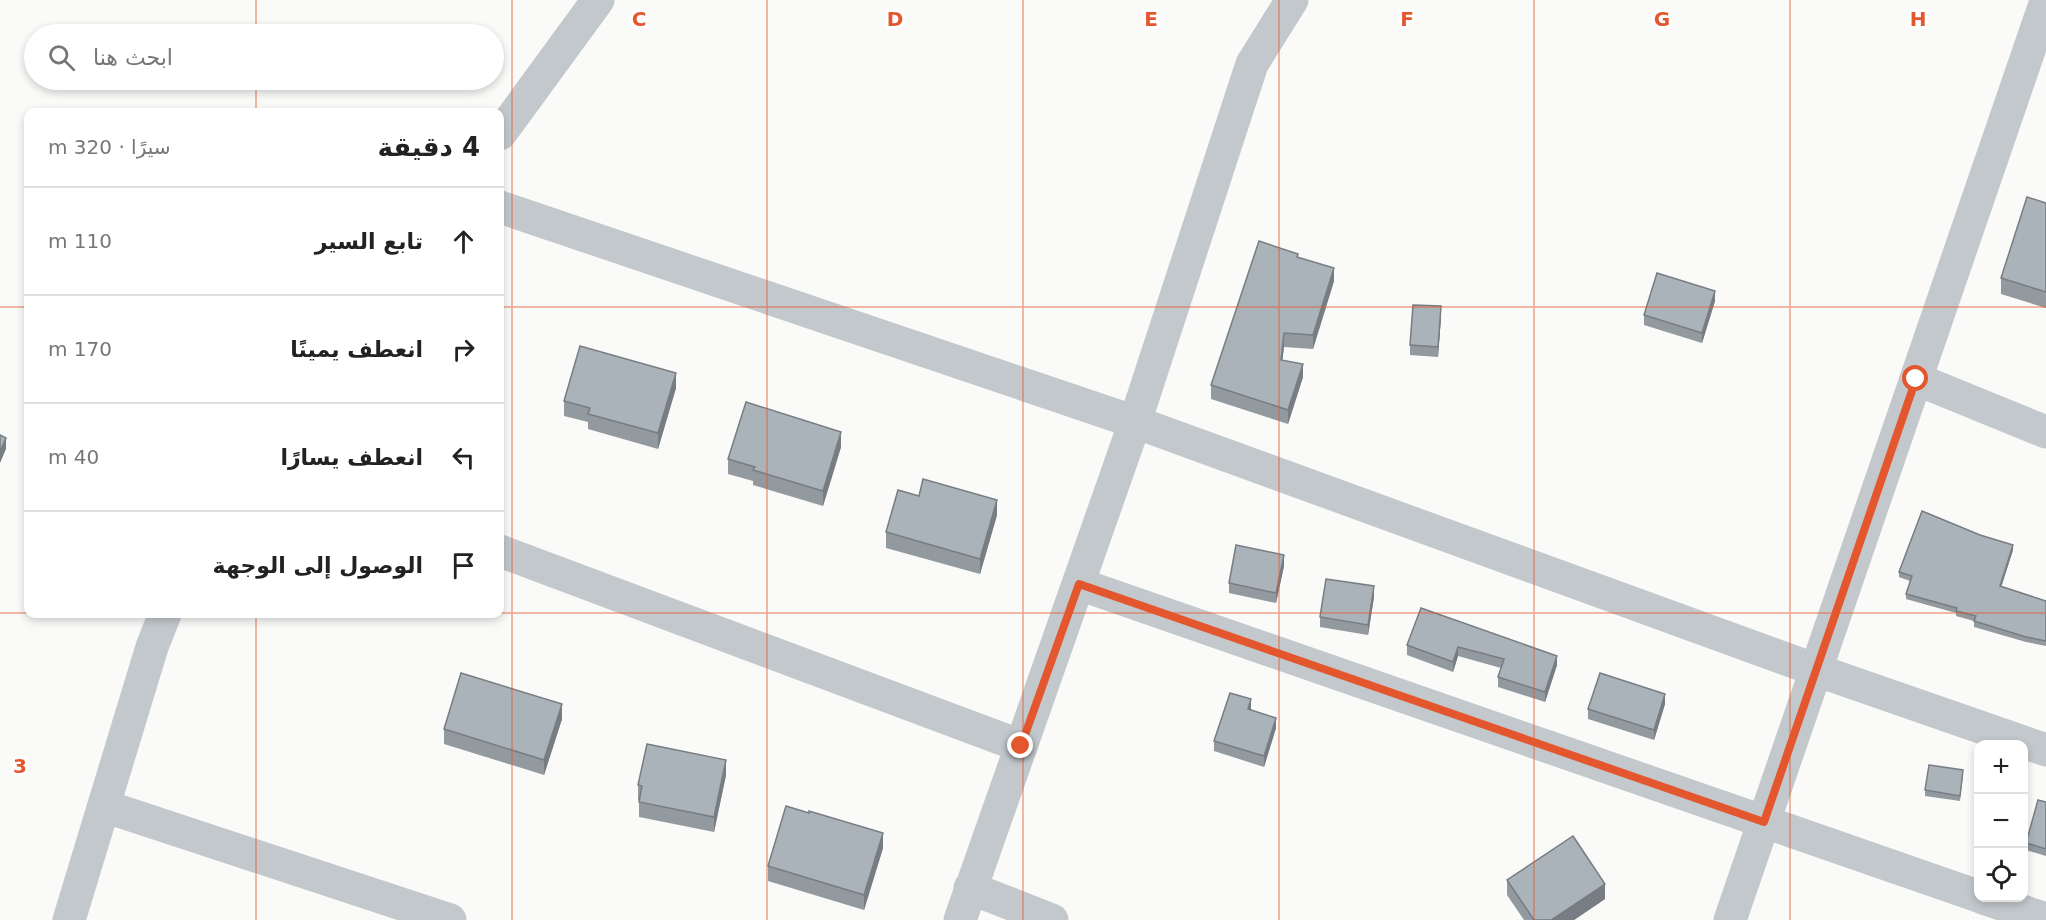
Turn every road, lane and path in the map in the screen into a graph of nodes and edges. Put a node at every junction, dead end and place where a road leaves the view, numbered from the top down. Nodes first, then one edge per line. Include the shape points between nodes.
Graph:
1 (598, 0) edge
2 (1292, 0) edge
3 (2046, 1) edge
4 (504, 129) edge
5 (504, 208) edge
6 (1916, 379) junction
7 (1135, 422) junction
8 (2046, 432) edge
9 (504, 552) edge
10 (1079, 584) junction
11 (163, 618) edge
12 (1816, 670) junction
13 (1021, 746) junction
14 (2046, 750) edge
15 (104, 806) junction
16 (1764, 822) junction
17 (970, 888) junction
18 (1974, 895) edge
19 (1995, 902) edge
20 (69, 920) edge
21 (450, 920) edge
22 (960, 920) edge
23 (1052, 920) edge
24 (1730, 920) edge
25 (2046, 920) edge

1 - 4 street
2 - 7 street via 1252,64
3 - 6 street
5 - 7 street
6 - 8 street
6 - 12 street
7 - 10 street
7 - 12 street
9 - 13 street
10 - 13 street
10 - 16 street
11 - 15 street
12 - 14 street
12 - 16 street
13 - 17 street
15 - 20 street
15 - 21 street
16 - 18 street
16 - 24 street
17 - 22 street
17 - 23 street
19 - 25 street

